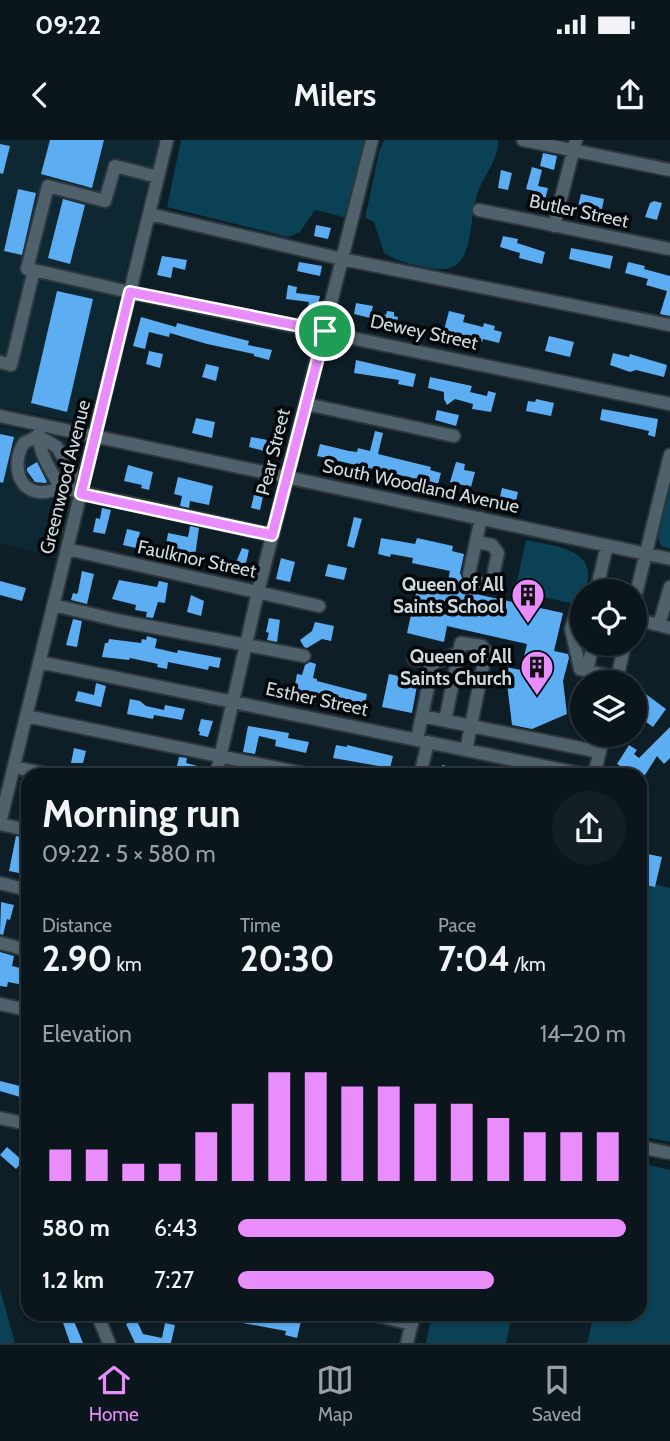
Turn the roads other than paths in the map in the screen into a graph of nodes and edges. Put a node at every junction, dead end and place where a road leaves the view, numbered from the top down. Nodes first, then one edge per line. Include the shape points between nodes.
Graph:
1 (167, 140) edge
2 (372, 140) edge
3 (523, 140) edge
4 (575, 145) edge
5 (670, 170) edge
6 (158, 177) junction
7 (480, 210) dead end
8 (149, 214) junction
9 (554, 226) junction
10 (670, 249) edge
11 (342, 259) junction
12 (34, 270) junction
13 (130, 292) junction
14 (670, 325) edge
15 (325, 331) junction
16 (0, 362) edge
17 (306, 404) junction
18 (670, 404) edge
19 (0, 416) edge
20 (39, 430) junction
21 (95, 436) junction
22 (453, 436) dead end
23 (670, 455) edge
24 (287, 476) junction
25 (667, 479) edge
26 (64, 488) junction
27 (81, 494) junction
28 (481, 518) junction
29 (272, 535) junction
30 (477, 542) dead end
31 (607, 545) junction
32 (67, 550) junction
33 (645, 554) junction
34 (670, 559) edge
35 (599, 579) edge
36 (639, 579) edge
37 (670, 587) edge
38 (258, 592) junction
39 (53, 605) junction
40 (319, 606) dead end
41 (647, 622) edge
42 (665, 626) edge
43 (247, 644) junction
44 (458, 653) junction
45 (304, 656) dead end
46 (414, 659) dead end
47 (39, 662) junction
48 (433, 663) junction
49 (234, 701) junction
50 (26, 716) junction
51 (422, 716) junction
52 (445, 720) junction
53 (471, 726) junction
54 (422, 741) junction
55 (601, 747) edge
56 (466, 750) junction
57 (600, 752) junction
58 (221, 757) junction
59 (14, 767) junction
60 (21, 768) edge
61 (218, 768) edge
62 (276, 768) edge
63 (420, 768) edge
64 (553, 768) edge
65 (596, 768) edge
66 (0, 823) edge
67 (21, 828) edge
68 (0, 883) edge
69 (21, 888) edge
70 (0, 943) edge
71 (21, 948) edge
72 (0, 1004) edge
73 (21, 1008) edge
74 (0, 1118) edge
75 (21, 1122) edge
76 (647, 1148) edge
77 (670, 1153) edge
78 (100, 1321) edge
79 (412, 1321) edge
80 (109, 1343) edge
81 (407, 1343) edge

1 - 6 street, Greenwood Avenue
2 - 11 street, Pear Street
3 - 4 street
4 - 5 street
4 - 9 street
6 - 8 street, Greenwood Avenue
6 - 12 street via 115,166 105,201 48,186 27,269
7 - 9 street, Butler Street
8 - 11 street
8 - 13 street, Greenwood Avenue
9 - 10 street, Butler Street
11 - 14 street
11 - 15 street, Pear Street
12 - 13 street, Dewey Street
12 - 16 street via 11,365
13 - 15 street, Dewey Street
13 - 21 street, Greenwood Avenue
15 - 17 street, Pear Street
15 - 18 street, Dewey Street
17 - 22 street
17 - 24 street, Pear Street
19 - 20 street, South Woodland Avenue
20 - 21 street, South Woodland Avenue
20 - 26 street via 41,452
20 - 26 street via 21,446 20,480 38,492
21 - 24 street, South Woodland Avenue
21 - 27 street, Greenwood Avenue
23 - 25 street
24 - 28 street, South Woodland Avenue
24 - 29 street, Pear Street
25 - 33 street
26 - 27 street
27 - 29 street
27 - 32 street, Greenwood Avenue
28 - 30 street
28 - 31 street, South Woodland Avenue
29 - 38 street, Pear Street
31 - 33 street, South Woodland Avenue
31 - 35 street
32 - 38 street, Faulknor Street
32 - 39 street, Greenwood Avenue
33 - 34 street, South Woodland Avenue
33 - 36 street
37 - 42 street
38 - 40 street, Faulknor Street
38 - 43 street, Pear Street
39 - 43 street
39 - 47 street, Greenwood Avenue
41 - 42 street
43 - 45 street
43 - 49 street, Pear Street
44 - 48 street
44 - 52 street
44 - 53 street via 461,643 486,649
46 - 48 street
47 - 49 street, Esther Street
47 - 50 street, Greenwood Avenue
48 - 51 street
49 - 54 street, Esther Street
49 - 58 street, Pear Street
50 - 58 street
50 - 59 street, Greenwood Avenue
51 - 52 street
51 - 54 street
52 - 53 street
53 - 56 street
53 - 57 street
54 - 56 street, Esther Street
54 - 63 street
55 - 57 street
56 - 64 street, Esther Street
57 - 65 street
58 - 61 street, Pear Street
58 - 62 street
59 - 60 street
59 - 66 street, Greenwood Avenue
66 - 67 street
68 - 69 street
70 - 71 street
72 - 73 street
74 - 75 street
76 - 77 street
78 - 80 street
79 - 81 street

